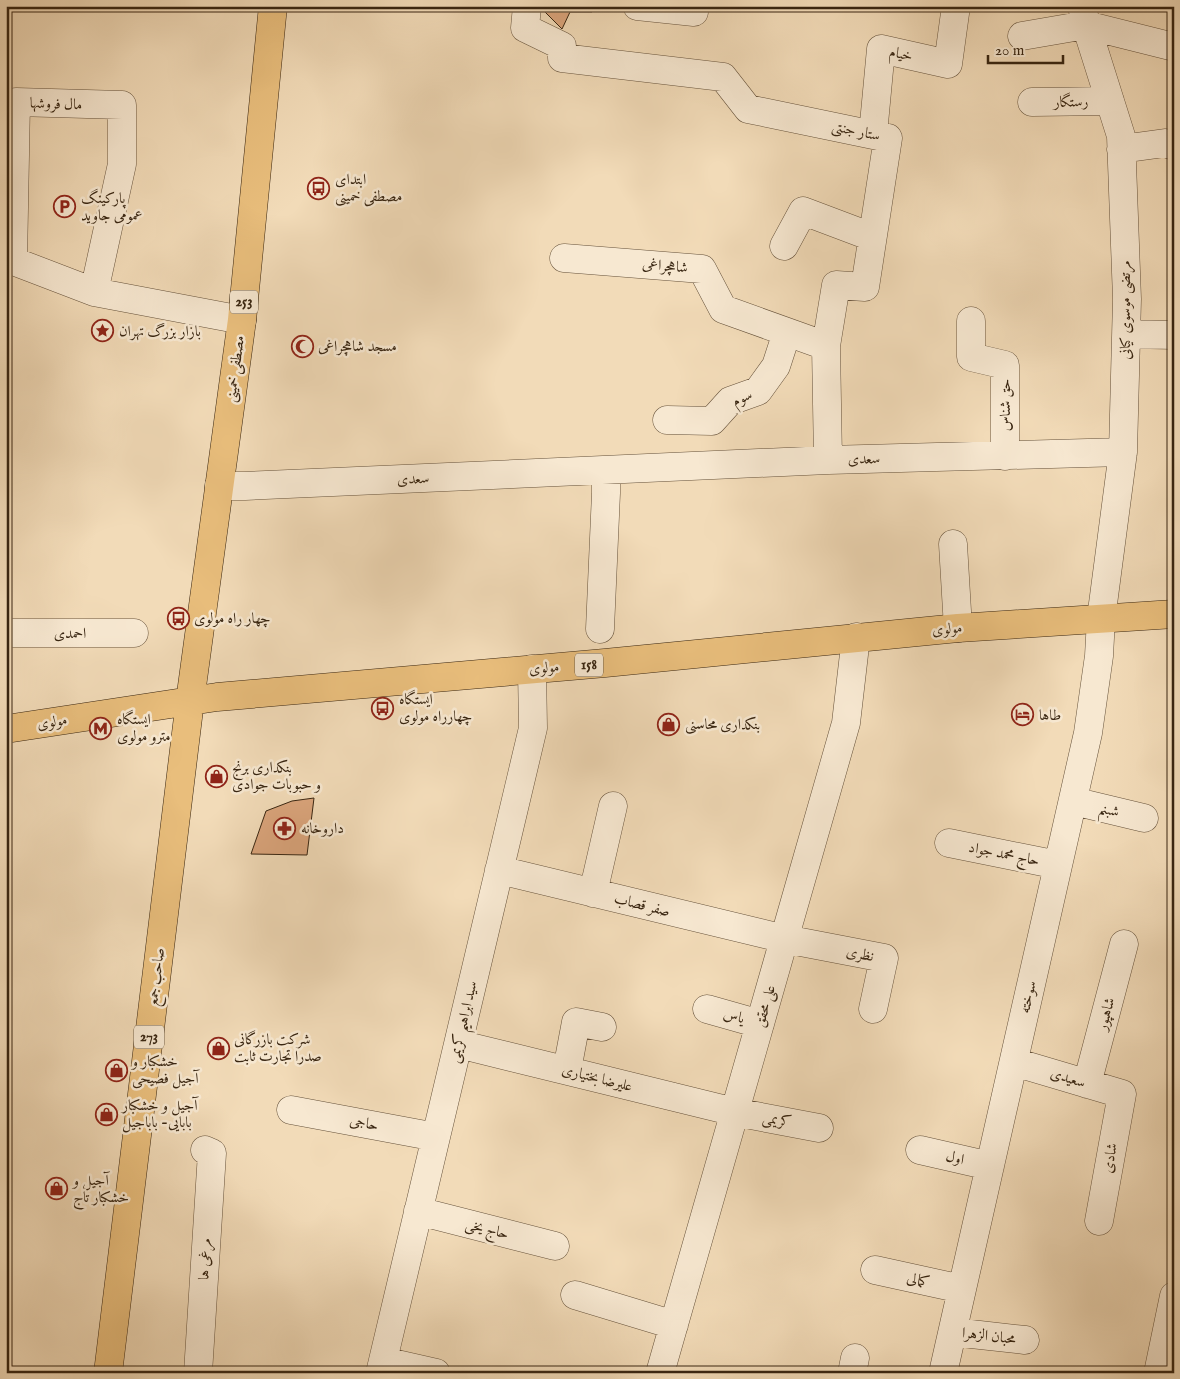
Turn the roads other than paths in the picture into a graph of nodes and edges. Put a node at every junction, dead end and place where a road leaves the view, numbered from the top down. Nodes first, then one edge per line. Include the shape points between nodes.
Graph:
1 (273, 6) edge
2 (527, 6) edge
3 (637, 6) edge
4 (956, 6) edge
5 (694, 12) dead end
6 (1084, 16) edge
7 (1022, 36) dead end
8 (1173, 43) edge
9 (1110, 101) junction
10 (1032, 102) dead end
11 (873, 134) junction
12 (1174, 146) edge
13 (1121, 149) junction
14 (872, 237) junction
15 (784, 246) dead end
16 (564, 258) dead end
17 (94, 292) junction
18 (242, 320) junction
19 (971, 321) dead end
20 (787, 332) junction
21 (1127, 334) junction
22 (1174, 335) edge
23 (826, 346) junction
24 (667, 420) dead end
25 (1123, 452) junction
26 (1005, 456) junction
27 (828, 460) junction
28 (606, 470) junction
29 (219, 486) junction
30 (952, 544) dead end
31 (1174, 614) edge
32 (1101, 619) junction
33 (958, 628) junction
34 (600, 629) dead end
35 (6, 633) edge
36 (134, 633) dead end
37 (856, 637) junction
38 (532, 669) junction
39 (190, 701) junction
40 (6, 729) edge
41 (1073, 801) junction
42 (613, 806) dead end
43 (1144, 818) dead end
44 (949, 843) dead end
45 (1058, 865) junction
46 (499, 870) junction
47 (593, 893) junction
48 (785, 940) junction
49 (1124, 944) dead end
50 (707, 1009) dead end
51 (873, 1009) dead end
52 (760, 1024) junction
53 (602, 1027) dead end
54 (458, 1044) junction
55 (1014, 1062) junction
56 (567, 1070) junction
57 (1087, 1084) junction
58 (1122, 1094) joint
59 (291, 1110) dead end
60 (735, 1112) junction
61 (819, 1128) dead end
62 (436, 1137) junction
63 (205, 1150) dead end
64 (920, 1150) dead end
65 (990, 1166) junction
66 (418, 1211) junction
67 (1099, 1221) dead end
68 (555, 1246) dead end
69 (875, 1270) dead end
70 (962, 1289) junction
71 (575, 1295) dead end
72 (1174, 1296) edge
73 (674, 1325) junction
74 (952, 1332) junction
75 (1170, 1334) edge
76 (1025, 1340) dead end
77 (382, 1367) edge
78 (108, 1373) edge
79 (198, 1373) edge
80 (436, 1373) edge
81 (660, 1373) edge
82 (943, 1373) edge
83 (1158, 1373) edge

1 - 18 main road, مصطفی خمینی / 253
2 - 11 street, ستار جنتی via 525,28 562,46 562,58 723,77 748,109
3 - 5 street
4 - 11 street, خیام via 948,64 881,49
6 - 7 street
6 - 8 street
6 - 9 street, مرتضی موسوی کیانی
9 - 10 street, رستگار
9 - 13 street, مرتضی موسوی کیانی via 1121,136
11 - 14 street, ستار جنتی via 888,138
12 - 13 street via 1165,143
13 - 21 street, مرتضی موسوی کیانی
14 - 15 street via 803,211
14 - 23 street, ستار جنتی via 865,287 836,285
16 - 20 street, شاهچراغی via 702,269 723,308
17 - 17 street, مال فروشها via 14,261 16,102 122,105 122,164
17 - 18 street, مال فروشها
18 - 29 main road, مصطفی خمینی / 253
19 - 26 street, حق شناس via 971,357 1005,365
20 - 23 street, شاهچراغی
20 - 24 street, سوم via 776,366 758,391 730,401 712,421
21 - 22 street
21 - 25 street, مرتضی موسوی کیانی
23 - 27 street, ستار جنتی
25 - 26 street, سعدی
25 - 32 street, مرتضی موسوی کیانی
26 - 27 street, سعدی
27 - 28 street, سعدی
28 - 29 street, سعدی
28 - 34 street
29 - 39 main road, مصطفی خمینی / 253
30 - 33 street
31 - 32 main road, مولوی / 158
32 - 33 main road, مولوی / 158
32 - 41 street, سوخته via 1088,733
33 - 37 main road, مولوی / 158
35 - 36 street, احمدی
37 - 38 main road, مولوی / 158
37 - 48 street, علی محقق via 846,723
38 - 39 main road, مولوی / 158
38 - 46 street, سید ابراهیم کریمی via 533,728
39 - 40 main road, مولوی / 158
39 - 78 main road, صاحب جمع / 273
41 - 43 street, شبنم
41 - 45 street, سوخته
42 - 47 street
44 - 45 street, حاج محمد جواد
45 - 55 street, سوخته
46 - 47 street, صفر قصاب
46 - 54 street, سید ابراهیم کریمی
47 - 48 street, صفر قصاب
48 - 51 street, نظری via 884,958
48 - 52 street, علی محقق
49 - 57 street, شاهپور
50 - 52 street, یاس
52 - 60 street, علی محقق
53 - 56 street via 576,1022
54 - 56 street, علیرضا بختیاری
54 - 62 street, سید ابراهیم کریمی
55 - 57 street, سعیدی
55 - 65 street, سوخته
56 - 60 street, علیرضا بختیاری
57 - 58 street, سعیدی
58 - 67 street, شادی
59 - 62 street, حاجی
60 - 61 street, کریمی
60 - 73 street, علی محقق
62 - 66 street, سید ابراهیم کریمی
63 - 79 street, مرغی ها via 212,1153
64 - 65 street, اول
65 - 70 street, سوخته
66 - 68 street, حاج یخی
66 - 77 street, سید ابراهیم کریمی
69 - 70 street, کمالی
70 - 74 street, سوخته
71 - 73 street
72 - 75 street
73 - 81 street, علی محقق
74 - 76 street, محبان الزهرا
74 - 82 street, سوخته
75 - 83 street
77 - 80 street

